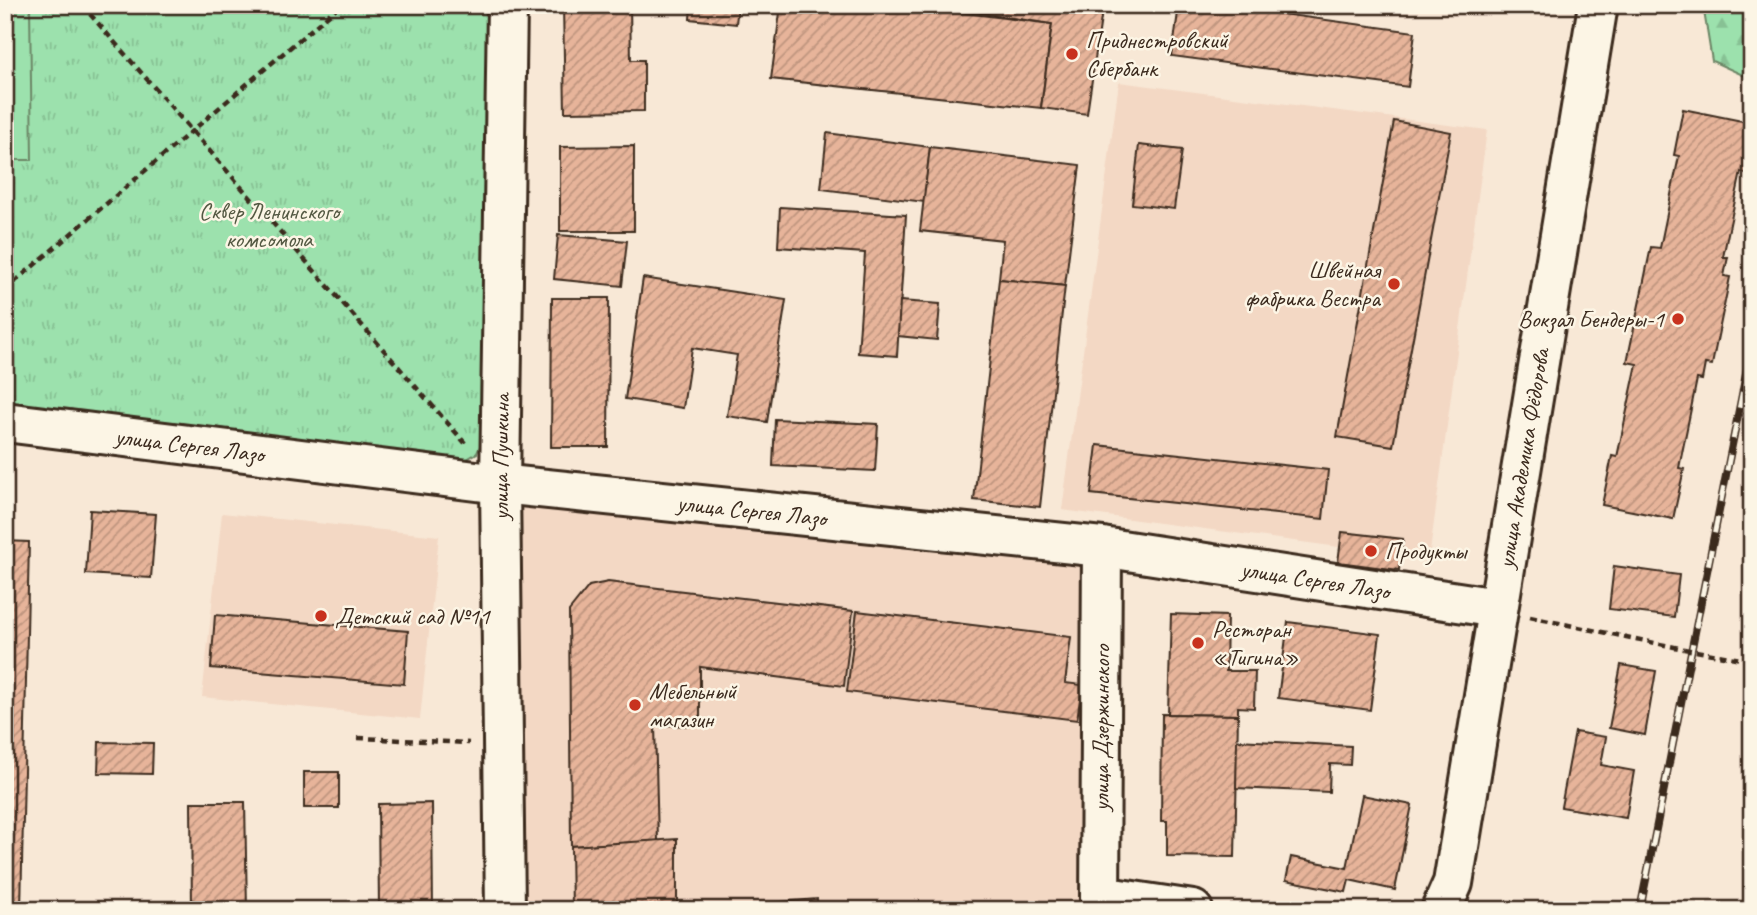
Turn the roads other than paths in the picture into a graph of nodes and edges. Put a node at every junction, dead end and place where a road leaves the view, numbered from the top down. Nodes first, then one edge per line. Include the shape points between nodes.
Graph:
1 (507, 5) edge
2 (1598, 5) edge
3 (5, 422) edge
4 (500, 484) junction
5 (1102, 547) junction
6 (1497, 608) junction
7 (1100, 903) edge
8 (505, 910) edge
9 (1193, 910) edge
10 (1441, 910) edge

1 - 4 street, улица Пушкина
2 - 6 street, улица Академика Фёдорова
3 - 4 street, улица Сергея Лазо
4 - 5 street, улица Сергея Лазо
4 - 8 street, улица Пушкина
5 - 6 street, улица Сергея Лазо
5 - 7 street, улица Дзержинского
6 - 10 street, улица Академика Фёдорова via 1454,883
7 - 9 street

